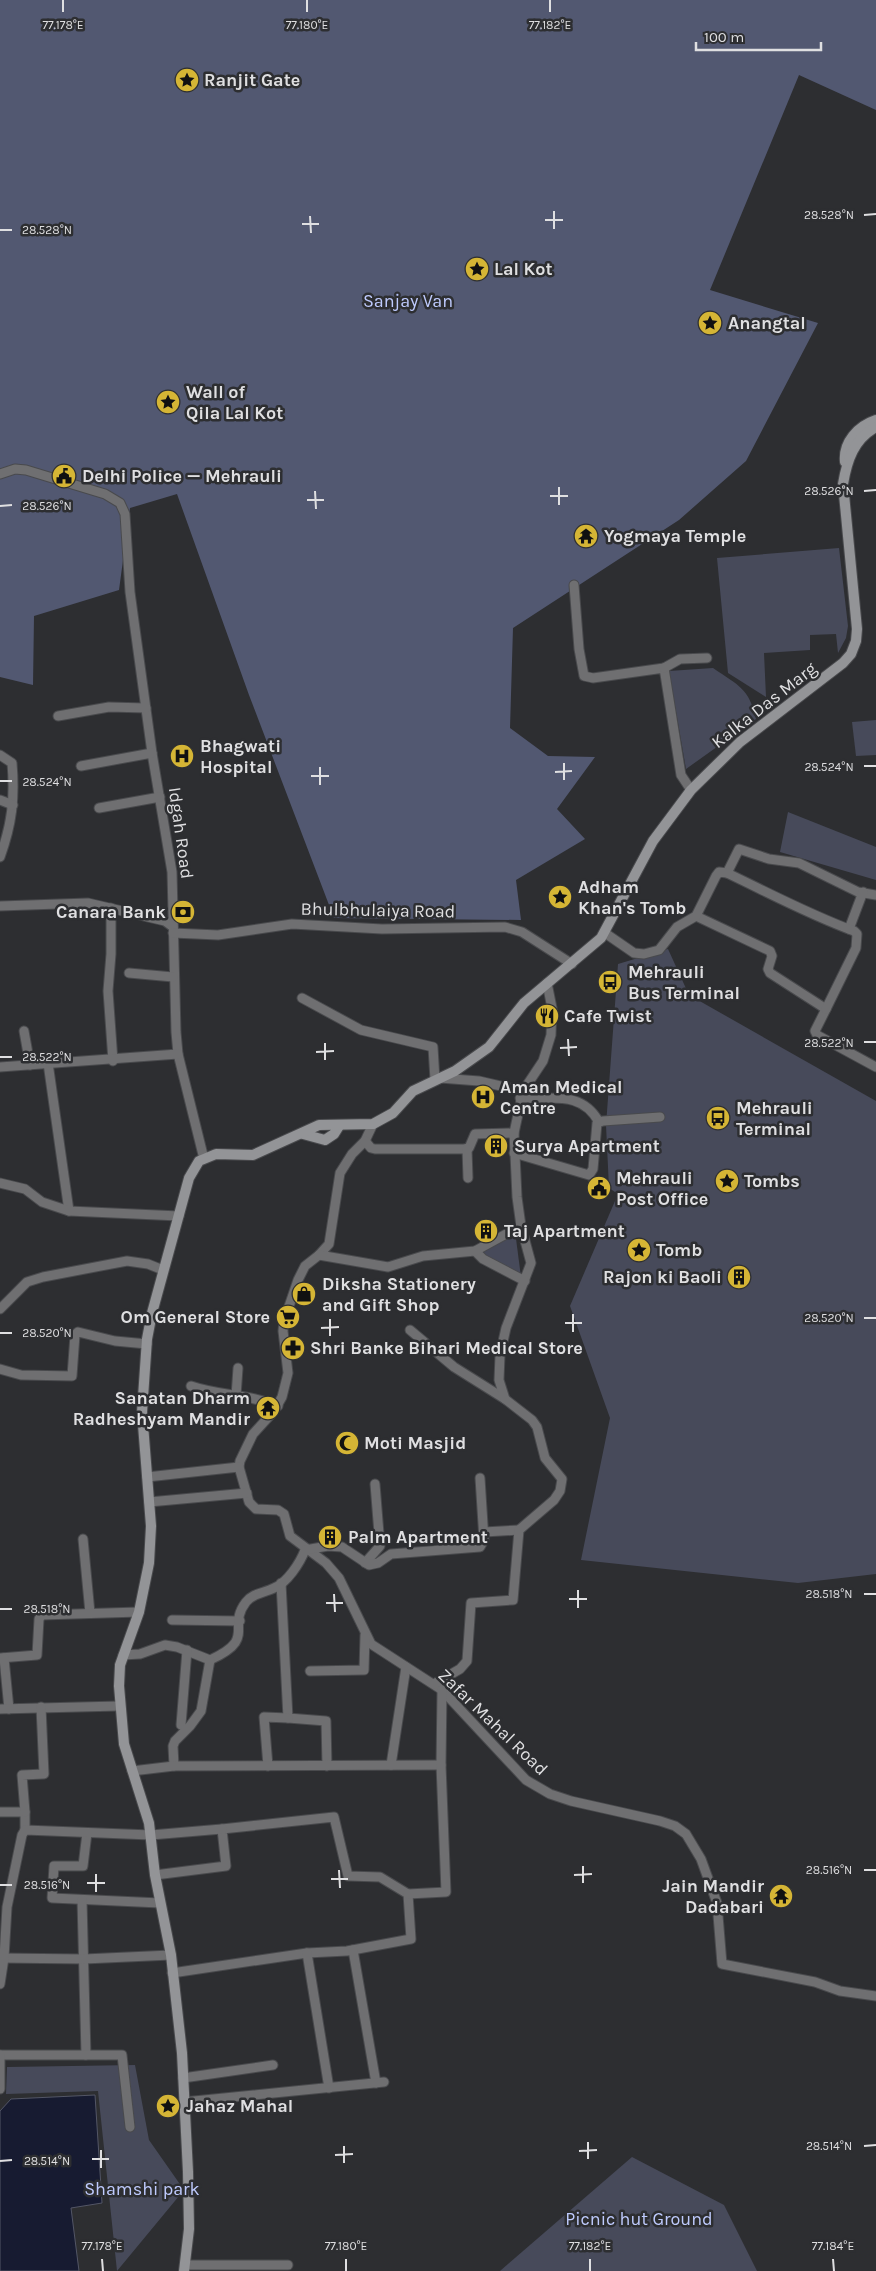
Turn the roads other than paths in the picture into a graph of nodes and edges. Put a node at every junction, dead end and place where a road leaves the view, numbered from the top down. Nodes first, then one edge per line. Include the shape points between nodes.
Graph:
1 (876, 420) edge
2 (876, 427) edge
3 (846, 468) junction
4 (0, 474) edge
5 (574, 585) dead end
6 (707, 658) dead end
7 (664, 668) junction
8 (146, 708) junction
9 (58, 716) dead end
10 (152, 753) junction
11 (0, 755) edge
12 (81, 766) dead end
13 (691, 790) junction
14 (160, 797) junction
15 (0, 800) edge
16 (13, 805) junction
17 (99, 808) dead end
18 (0, 857) edge
19 (726, 873) junction
20 (862, 892) junction
21 (876, 895) edge
22 (0, 906) edge
23 (111, 908) junction
24 (696, 916) junction
25 (849, 929) junction
26 (173, 930) junction
27 (605, 932) junction
28 (572, 964) junction
29 (129, 973) dead end
30 (174, 977) junction
31 (547, 983) junction
32 (302, 998) dead end
33 (826, 1009) junction
34 (24, 1031) dead end
35 (178, 1054) junction
36 (113, 1060) junction
37 (48, 1063) junction
38 (30, 1065) junction
39 (0, 1067) edge
40 (876, 1067) edge
41 (437, 1079) junction
42 (521, 1094) junction
43 (660, 1117) dead end
44 (599, 1122) junction
45 (373, 1124) junction
46 (339, 1126) junction
47 (514, 1133) junction
48 (303, 1134) junction
49 (364, 1141) junction
50 (467, 1149) junction
51 (514, 1153) junction
52 (204, 1159) junction
53 (468, 1178) dead end
54 (0, 1183) edge
55 (69, 1211) junction
56 (179, 1216) junction
57 (521, 1226) junction
58 (475, 1250) junction
59 (319, 1255) junction
60 (163, 1270) junction
61 (525, 1281) junction
62 (0, 1309) edge
63 (410, 1330) dead end
64 (146, 1344) junction
65 (238, 1368) dead end
66 (0, 1369) edge
67 (191, 1386) dead end
68 (236, 1396) junction
69 (505, 1399) junction
70 (278, 1406) junction
71 (239, 1467) junction
72 (147, 1477) junction
73 (480, 1478) dead end
74 (375, 1484) dead end
75 (247, 1493) junction
76 (149, 1502) junction
77 (519, 1530) junction
78 (484, 1532) junction
79 (83, 1539) dead end
80 (305, 1550) junction
81 (365, 1563) junction
82 (281, 1583) junction
83 (139, 1612) junction
84 (90, 1613) junction
85 (172, 1620) dead end
86 (240, 1621) junction
87 (365, 1635) junction
88 (187, 1650) junction
89 (123, 1655) junction
90 (2, 1658) edge
91 (210, 1660) junction
92 (406, 1667) junction
93 (310, 1671) dead end
94 (434, 1684) junction
95 (442, 1690) junction
96 (119, 1706) junction
97 (41, 1707) junction
98 (4, 1709) edge
99 (288, 1718) junction
100 (181, 1725) dead end
101 (391, 1765) junction
102 (441, 1765) junction
103 (174, 1766) junction
104 (268, 1766) junction
105 (327, 1766) junction
106 (132, 1771) junction
107 (0, 1812) edge
108 (25, 1812) junction
109 (222, 1829) junction
110 (25, 1830) junction
111 (87, 1833) junction
112 (151, 1835) junction
113 (155, 1874) junction
114 (408, 1894) junction
115 (82, 1900) junction
116 (160, 1903) junction
117 (354, 1950) junction
118 (307, 1953) junction
119 (171, 1955) junction
120 (2, 1958) edge
121 (84, 1959) junction
122 (172, 1973) junction
123 (0, 1984) edge
124 (876, 1996) edge
125 (0, 2055) edge
126 (86, 2055) junction
127 (273, 2065) dead end
128 (183, 2078) junction
129 (329, 2088) junction
130 (0, 2089) edge
131 (184, 2102) junction
132 (130, 2127) dead end
133 (288, 2265) dead end
134 (185, 2268) edge

1 - 3 street, Kalka Das Marg via 865,424 852,436 844,453
2 - 3 street, Kalka Das Marg via 858,442
3 - 13 street, Kalka Das Marg via 843,495 857,629 851,654 832,673 740,742
4 - 8 street, Idgah Road via 15,468 32,472 105,494 123,507 130,592
5 - 7 street via 584,676 593,678
6 - 7 street via 675,660
7 - 13 street via 681,773
8 - 9 street via 109,707
8 - 10 street, Idgah Road
10 - 12 street
10 - 14 street, Idgah Road
11 - 16 street via 12,764
13 - 27 street, Kalka Das Marg via 653,841
14 - 17 street
14 - 26 street, Idgah Road via 172,872
15 - 16 street
16 - 18 street
19 - 20 street via 739,849 769,859 799,863
19 - 24 street via 720,872 716,876
19 - 25 street via 816,917
20 - 21 street
20 - 25 street
22 - 23 street, Bhulbhulaiya Road via 79,903
23 - 26 street, Bhulbhulaiya Road via 165,921
23 - 36 street via 108,991
24 - 27 street via 677,927 662,948 644,954 629,951
24 - 33 street via 770,951 770,973
25 - 33 street via 858,934 858,941
26 - 28 street, Bhulbhulaiya Road via 228,935 292,924 382,929 505,926 522,932
26 - 30 street, Idgah Road
27 - 28 street, Kalka Das Marg
28 - 31 street
29 - 30 street
30 - 35 street, Idgah Road
31 - 41 street via 514,1012 494,1043 473,1060
31 - 42 street via 552,1008 551,1035 543,1061
32 - 41 street via 361,1030 431,1046 435,1050
33 - 40 street via 815,1033
34 - 38 street
35 - 36 street
35 - 52 street, Idgah Road
36 - 37 street
37 - 38 street
37 - 55 street
38 - 39 street
41 - 42 street via 479,1081
41 - 45 street via 413,1091 393,1114
42 - 44 street via 578,1101 589,1106
42 - 47 street
43 - 44 street
44 - 51 street via 596,1126 593,1172 589,1175
45 - 46 street
45 - 49 street
46 - 48 street via 320,1125
46 - 48 street via 325,1140
47 - 50 street via 477,1134
47 - 51 street
48 - 52 street via 253,1155 216,1154
49 - 50 street via 375,1149
49 - 59 street via 340,1173 331,1238
50 - 53 street
51 - 57 street
52 - 56 street via 193,1168
54 - 55 street via 25,1189 42,1202
55 - 56 street
56 - 60 street
57 - 58 street
57 - 61 street via 531,1263
58 - 59 street via 423,1256 388,1267
58 - 61 street via 483,1259
59 - 70 street via 299,1275 284,1321 288,1373
60 - 62 street via 126,1261 38,1278 26,1282
60 - 64 street
61 - 69 street via 512,1308 500,1355 499,1380
63 - 69 street via 454,1367
64 - 66 street via 78,1332 75,1335 72,1376 21,1375
64 - 72 street via 142,1412
65 - 68 street
67 - 68 street
68 - 70 street via 254,1397
69 - 77 street via 537,1427 545,1458 562,1479 554,1500
70 - 71 street via 253,1434
71 - 72 street
71 - 75 street, Zafar Mahal Road
72 - 76 street
73 - 78 street
74 - 81 street via 380,1546
75 - 76 street
75 - 80 street, Zafar Mahal Road via 252,1507 278,1510 284,1514 288,1534
76 - 83 street via 149,1564
77 - 78 street
77 - 94 street via 513,1600 471,1603 467,1661 460,1669
78 - 81 street via 484,1544 480,1547 391,1554 373,1564
79 - 84 street
80 - 81 street via 342,1547
80 - 82 street via 297,1566
80 - 87 street, Zafar Mahal Road via 326,1563 339,1578
82 - 86 street via 251,1597 243,1607
82 - 99 street
83 - 84 street
83 - 89 street
84 - 90 street via 42,1615 37,1655
85 - 86 street
86 - 91 street via 234,1646
87 - 92 street, Zafar Mahal Road via 378,1650
87 - 93 street via 364,1670
88 - 89 street via 159,1645 143,1653
88 - 91 street
88 - 100 street
89 - 96 street
90 - 98 street
91 - 103 street via 201,1710 173,1746
92 - 94 street, Zafar Mahal Road
92 - 101 street
94 - 95 street, Zafar Mahal Road
95 - 102 street
95 - 124 street, Zafar Mahal Road via 513,1769 536,1788 571,1801 660,1821 686,1834 715,1894 722,1964
96 - 97 street
96 - 106 street via 124,1744
97 - 98 street
97 - 108 street via 44,1774 22,1776
99 - 104 street via 264,1717
99 - 105 street via 326,1720
101 - 102 street
101 - 105 street
102 - 114 street via 446,1892
103 - 104 street
103 - 106 street
104 - 105 street
106 - 112 street
107 - 108 street
108 - 110 street
109 - 112 street
109 - 113 street via 226,1866
109 - 114 street via 334,1817 348,1876 380,1877
110 - 111 street
110 - 120 street via 9,1891
111 - 112 street
111 - 115 street via 83,1866 54,1866 52,1877 52,1898
112 - 113 street
113 - 116 street
114 - 117 street via 411,1939
115 - 116 street
115 - 121 street
116 - 119 street
117 - 118 street
117 - 129 street via 380,2083
118 - 122 street
118 - 129 street
119 - 121 street
119 - 122 street
120 - 121 street
120 - 123 street
121 - 126 street
122 - 128 street
125 - 126 street
125 - 130 street
126 - 132 street via 122,2054
127 - 128 street
128 - 131 street
129 - 131 street
131 - 134 street via 188,2172
133 - 134 street

